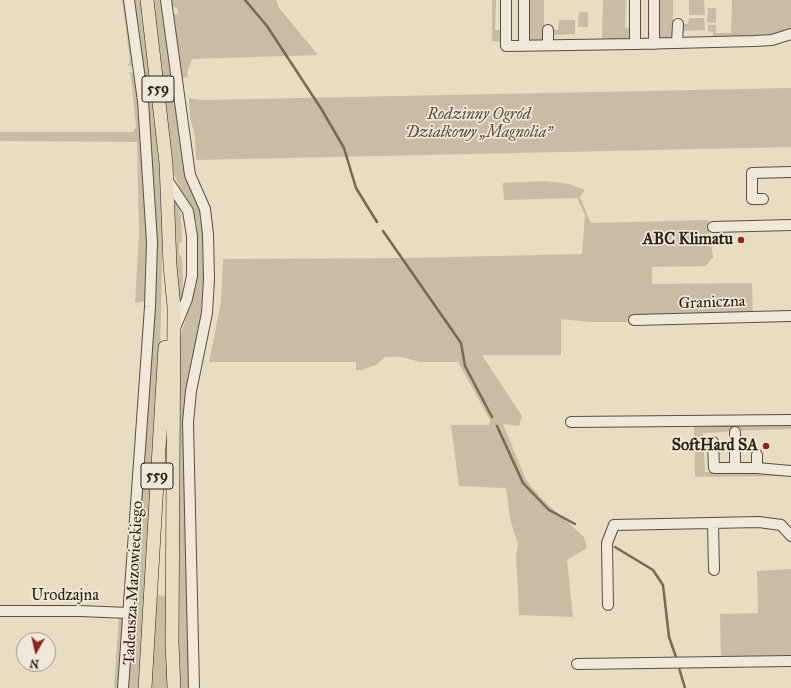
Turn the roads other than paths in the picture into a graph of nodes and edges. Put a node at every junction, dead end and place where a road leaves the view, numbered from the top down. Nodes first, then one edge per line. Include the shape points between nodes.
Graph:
1 (129, 0) edge
2 (147, 0) edge
3 (166, 0) edge
4 (506, 0) edge
5 (524, 0) edge
6 (635, 0) edge
7 (654, 0) edge
8 (678, 24) dead end
9 (548, 30) dead end
10 (791, 34) edge
11 (677, 43) junction
12 (635, 44) junction
13 (654, 44) junction
14 (548, 45) junction
15 (524, 46) junction
16 (791, 172) edge
17 (166, 178) junction
18 (763, 199) dead end
19 (791, 225) edge
20 (713, 227) dead end
21 (170, 265) junction
22 (791, 316) edge
23 (634, 320) dead end
24 (174, 332) junction
25 (791, 420) edge
26 (571, 422) dead end
27 (735, 432) dead end
28 (713, 442) dead end
29 (757, 455) dead end
30 (735, 468) junction
31 (757, 468) junction
32 (791, 471) edge
33 (713, 523) junction
34 (791, 536) edge
35 (714, 570) dead end
36 (608, 604) dead end
37 (0, 611) edge
38 (129, 613) junction
39 (791, 660) edge
40 (577, 664) dead end
41 (123, 688) edge
42 (145, 688) edge
43 (174, 688) edge
44 (194, 688) edge

1 - 38 street via 143,101 152,242 150,308
2 - 17 main road, Tadeusza Mazowieckiego / 559 via 159,90
3 - 44 street via 190,175 205,209 208,234 207,313 191,391 188,422
4 - 15 street via 506,46
5 - 15 street
6 - 12 street
7 - 13 street
8 - 11 street
9 - 14 street
10 - 11 street via 772,40
11 - 13 street
12 - 13 street
12 - 14 street
14 - 15 street
16 - 18 street via 752,173 752,199
17 - 21 main road, Tadeusza Mazowieckiego / 559
17 - 24 street via 188,211 192,236 192,276 187,299
19 - 20 street
21 - 24 main road, Tadeusza Mazowieckiego / 559
21 - 42 main road, Tadeusza Mazowieckiego / 559
22 - 23 street, Graniczna
24 - 43 main road, Tadeusza Mazowieckiego / 559
25 - 26 street
27 - 30 street
28 - 30 street via 714,468
29 - 31 street
30 - 31 street
31 - 32 street
33 - 34 street via 759,522 781,525
33 - 35 street
33 - 36 street via 614,525 607,543
37 - 38 street, Urodzajna
38 - 41 street
39 - 40 street

